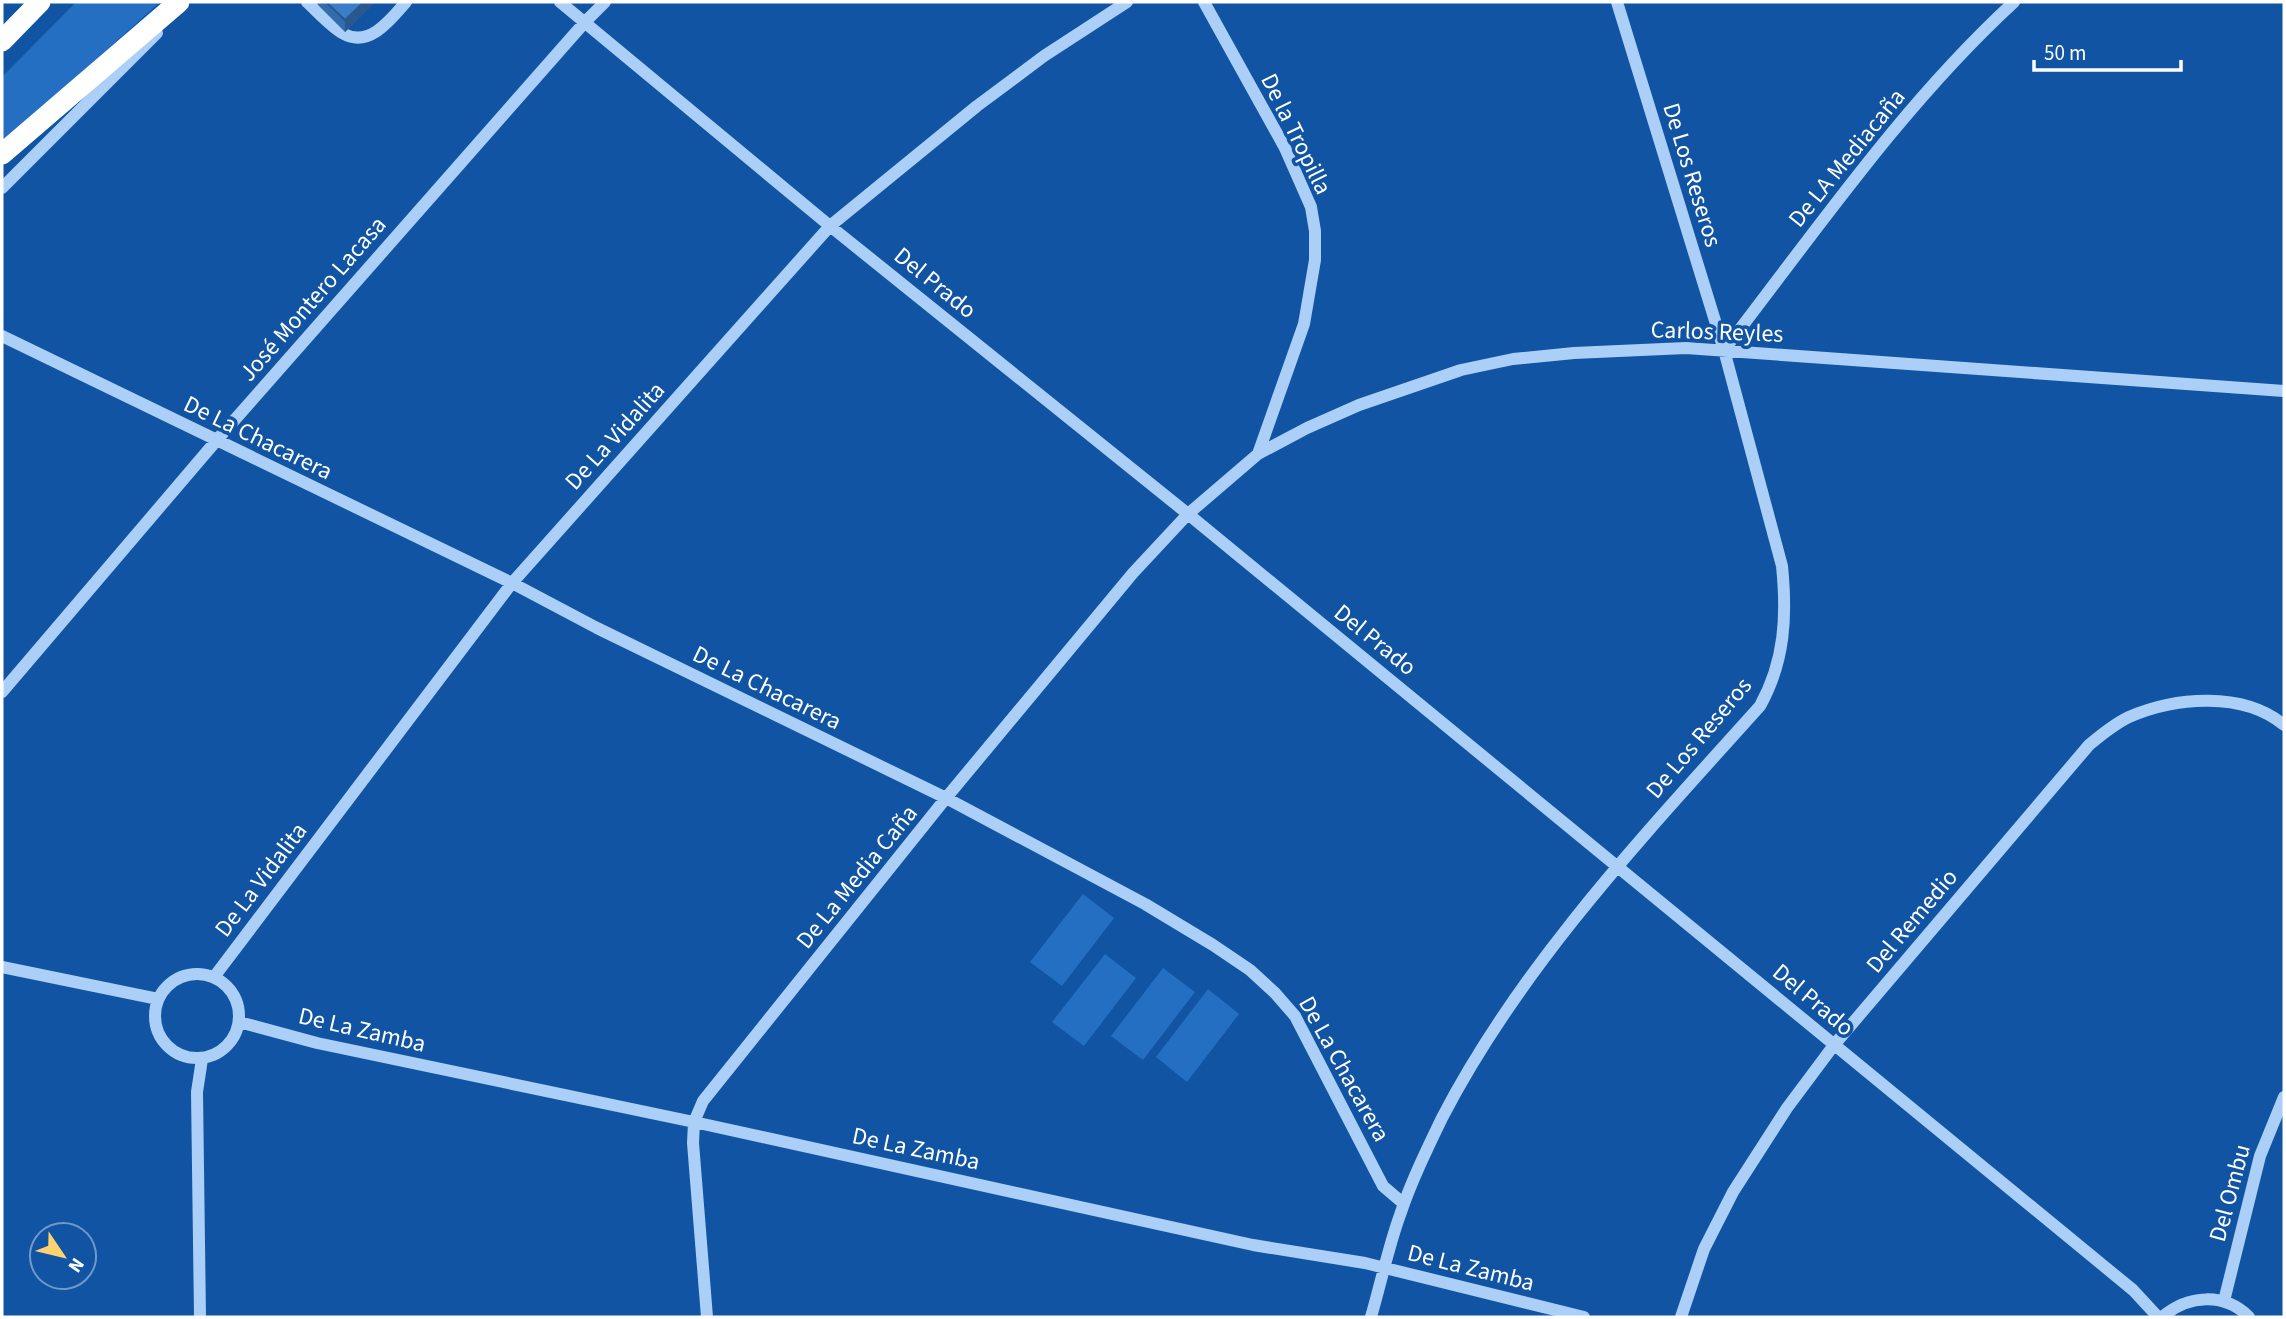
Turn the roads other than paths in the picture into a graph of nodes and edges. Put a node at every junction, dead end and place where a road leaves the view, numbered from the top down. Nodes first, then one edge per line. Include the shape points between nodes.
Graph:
1 (40, 2) edge
2 (178, 2) edge
3 (188, 2) edge
4 (307, 2) edge
5 (407, 2) edge
6 (560, 2) edge
7 (605, 2) edge
8 (1127, 2) edge
9 (1204, 2) edge
10 (1617, 2) edge
11 (2014, 2) edge
12 (585, 22) junction
13 (2, 41) edge
14 (2, 154) edge
15 (2, 188) edge
16 (831, 226) junction
17 (2, 336) edge
18 (1724, 350) junction
19 (2284, 391) edge
20 (216, 441) junction
21 (1258, 454) junction
22 (1188, 514) junction
23 (512, 583) junction
24 (2, 692) edge
25 (2284, 724) edge
26 (946, 798) junction
27 (1617, 866) junction
28 (2, 967) edge
29 (214, 977) junction
30 (158, 999) junction
31 (239, 1022) junction
32 (1834, 1045) junction
33 (202, 1059) junction
34 (2284, 1097) edge
35 (694, 1122) junction
36 (1404, 1204) junction
37 (1385, 1268) junction
38 (2224, 1301) junction
39 (200, 1317) edge
40 (707, 1317) edge
41 (1371, 1317) edge
42 (1584, 1317) edge
43 (1681, 1317) edge
44 (2160, 1317) edge
45 (2249, 1317) edge

1 - 13 highway
2 - 14 highway
3 - 15 street
4 - 5 street via 345,35 362,36 382,30
6 - 12 street, Del Prado
7 - 12 street, José Montero Lacasa
8 - 16 street, De La Vidalita via 976,106
9 - 21 street, De la Tropilla via 1285,148 1311,207 1315,231 1304,324
10 - 18 street, De Los Reseros
11 - 18 street, De LA Mediacaña via 1982,31 1884,142
12 - 16 street, Del Prado
12 - 20 street, José Montero Lacasa
16 - 22 street, Del Prado
16 - 23 street, De La Vidalita
17 - 20 street, De La Chacarera
18 - 19 street, Carlos Reyles
18 - 21 street, Carlos Reyles via 1574,352 1461,370 1359,405
18 - 27 street, De Los Reseros via 1782,566 1786,602 1781,657 1759,706
20 - 23 street, De La Chacarera
20 - 24 street, José Montero Lacasa
21 - 22 street, Carlos Reyles
22 - 26 street, De La Media Caña via 1133,573
22 - 27 street, Del Prado
23 - 26 street, De La Chacarera
23 - 29 street, De La Vidalita
25 - 32 street, Del Remedio via 2242,704 2202,701 2154,708 2109,729 2089,745
26 - 35 street, De La Media Caña via 714,1085
26 - 36 street, De La Chacarera via 1145,904 1250,970 1295,1016 1383,1186
27 - 32 street, Del Prado
27 - 36 street, De Los Reseros via 1516,996 1480,1052 1443,1116
28 - 30 street
29 - 30 street via 182,976
29 - 31 street via 232,991
30 - 33 street via 155,1021 163,1042 180,1055
31 - 33 street via 231,1043
31 - 35 street, De La Zamba via 317,1043
32 - 43 street, Del Remedio via 1733,1192 1704,1249
32 - 44 street, Del Prado
33 - 39 street via 197,1092
34 - 38 street, Del Ombu via 2260,1156
35 - 37 street, De La Zamba via 1253,1245
35 - 40 street, De La Media Caña
36 - 37 street, De Los Reseros
37 - 41 street, De Los Reseros
37 - 42 street, De La Zamba
38 - 44 street, Del Prado via 2189,1301
38 - 45 street

